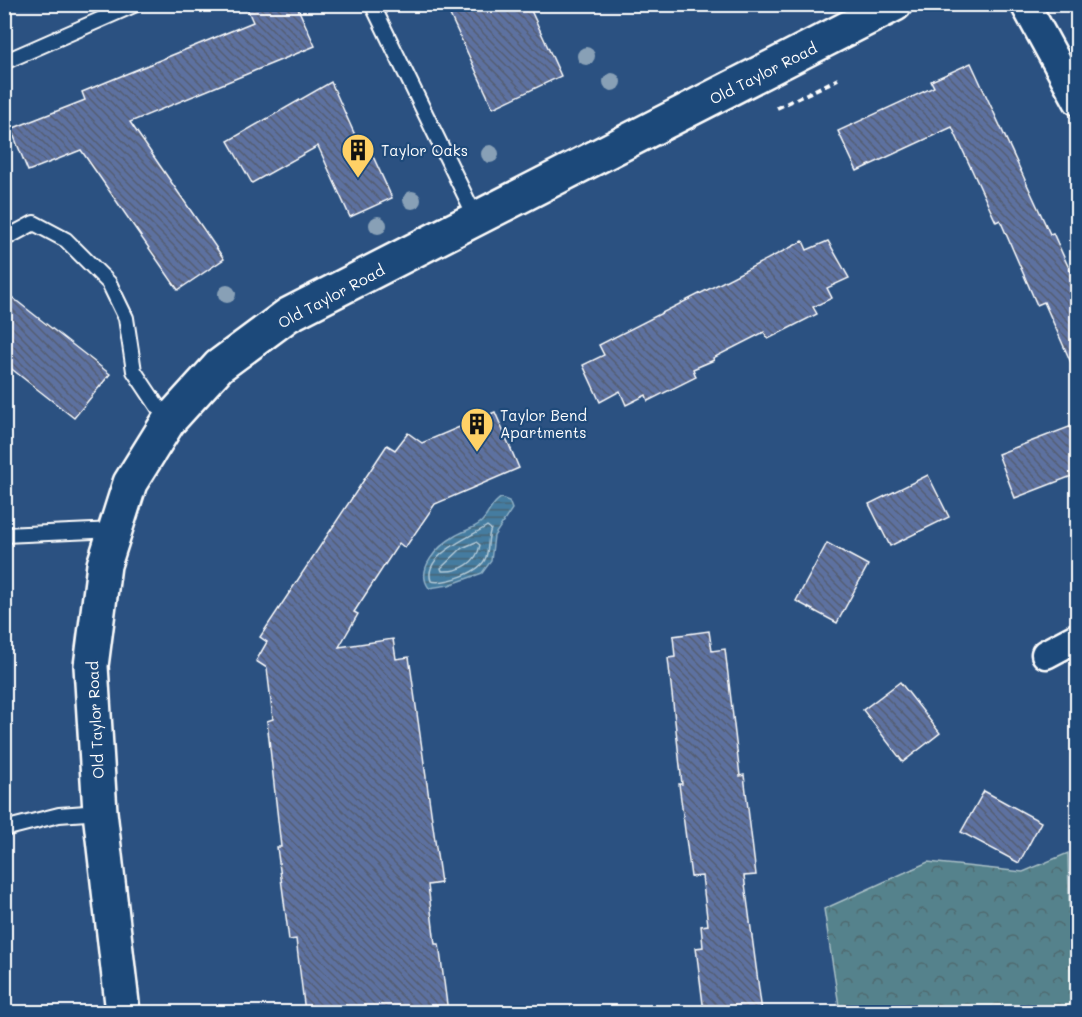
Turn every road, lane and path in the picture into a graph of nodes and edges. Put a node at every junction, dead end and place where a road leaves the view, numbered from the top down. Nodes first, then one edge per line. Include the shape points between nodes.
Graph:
1 (136, 4) edge
2 (372, 4) edge
3 (896, 4) edge
4 (1025, 4) edge
5 (4, 62) edge
6 (838, 79) dead end
7 (1077, 101) edge
8 (777, 108) dead end
9 (477, 220) junction
10 (4, 239) edge
11 (168, 422) junction
12 (115, 530) junction
13 (4, 535) edge
14 (1077, 637) edge
15 (1046, 654) dead end
16 (100, 812) junction
17 (4, 829) edge
18 (123, 1012) edge

1 - 5 lane
2 - 9 lane
3 - 9 street, Old Taylor Road
4 - 7 street
6 - 8 path
9 - 11 street, Old Taylor Road via 288,315 219,366
10 - 11 lane via 33,223 66,240 109,283 126,318 134,371
11 - 12 street, Old Taylor Road via 130,483
12 - 13 lane
12 - 16 street, Old Taylor Road via 104,565 91,666
14 - 15 street
16 - 17 lane via 59,815
16 - 18 street, Old Taylor Road

